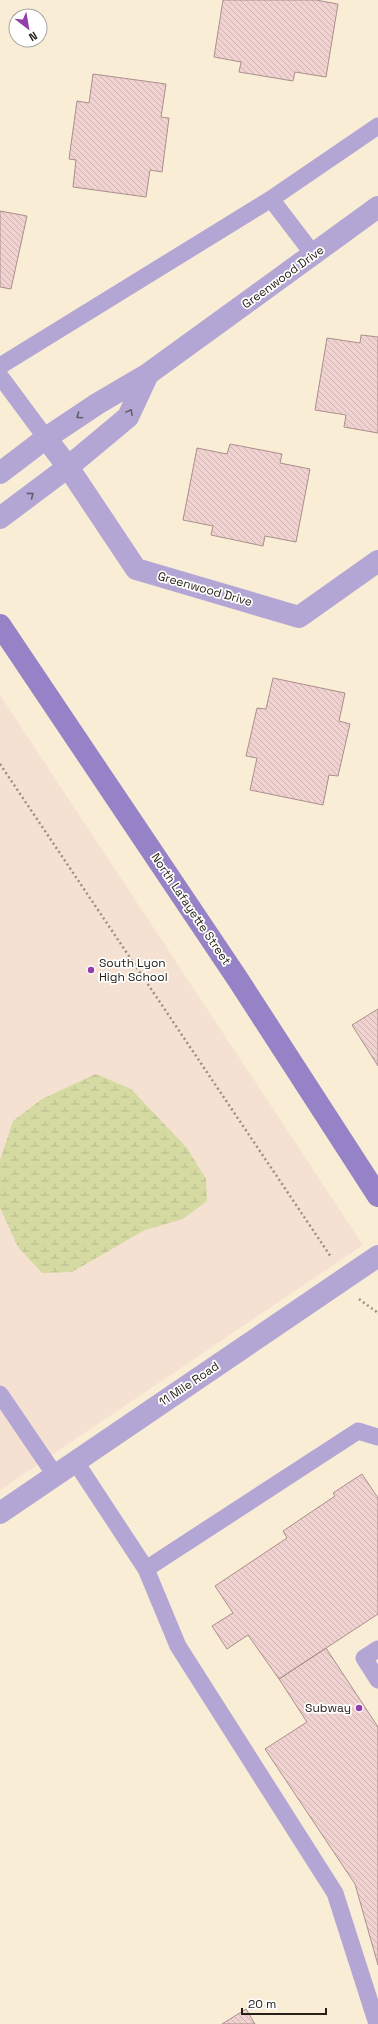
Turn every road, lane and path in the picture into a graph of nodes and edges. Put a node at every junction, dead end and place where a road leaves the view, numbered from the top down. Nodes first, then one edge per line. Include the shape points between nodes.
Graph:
1 (378, 126) edge
2 (270, 199) junction
3 (378, 208) edge
4 (313, 254) junction
5 (0, 366) edge
6 (148, 374) junction
7 (0, 376) edge
8 (46, 438) junction
9 (68, 467) junction
10 (0, 473) edge
11 (0, 518) edge
12 (378, 562) edge
13 (0, 625) edge
14 (0, 764) edge
15 (378, 1196) edge
16 (323, 1245) dead end
17 (378, 1256) edge
18 (359, 1299) dead end
19 (378, 1313) edge
20 (0, 1394) edge
21 (378, 1437) edge
22 (75, 1461) junction
23 (55, 1475) junction
24 (0, 1512) edge
25 (146, 1569) junction
26 (378, 1649) edge
27 (378, 1680) edge
28 (377, 2024) edge

1 - 2 lane
2 - 4 lane
2 - 5 lane
3 - 4 street, Greenwood Drive
4 - 6 street, Greenwood Drive
6 -> 8 street, Greenwood Drive
9 -> 6 street, Greenwood Drive via 128,417
7 - 8 lane
8 - 9 street, Greenwood Drive
8 - 10 street, Greenwood Drive
11 -> 9 street, Greenwood Drive
9 - 12 street, Greenwood Drive via 136,569 299,617
13 - 15 main road, North Lafayette Street via 237,978
14 - 16 path
17 - 22 street, 11 Mile Road
18 - 19 path
20 - 23 lane
21 - 25 lane via 358,1431
22 - 23 street, 11 Mile Road
22 - 25 lane
23 - 24 street, 11 Mile Road
25 - 28 lane via 178,1646 335,1893
26 - 27 lane via 364,1658

